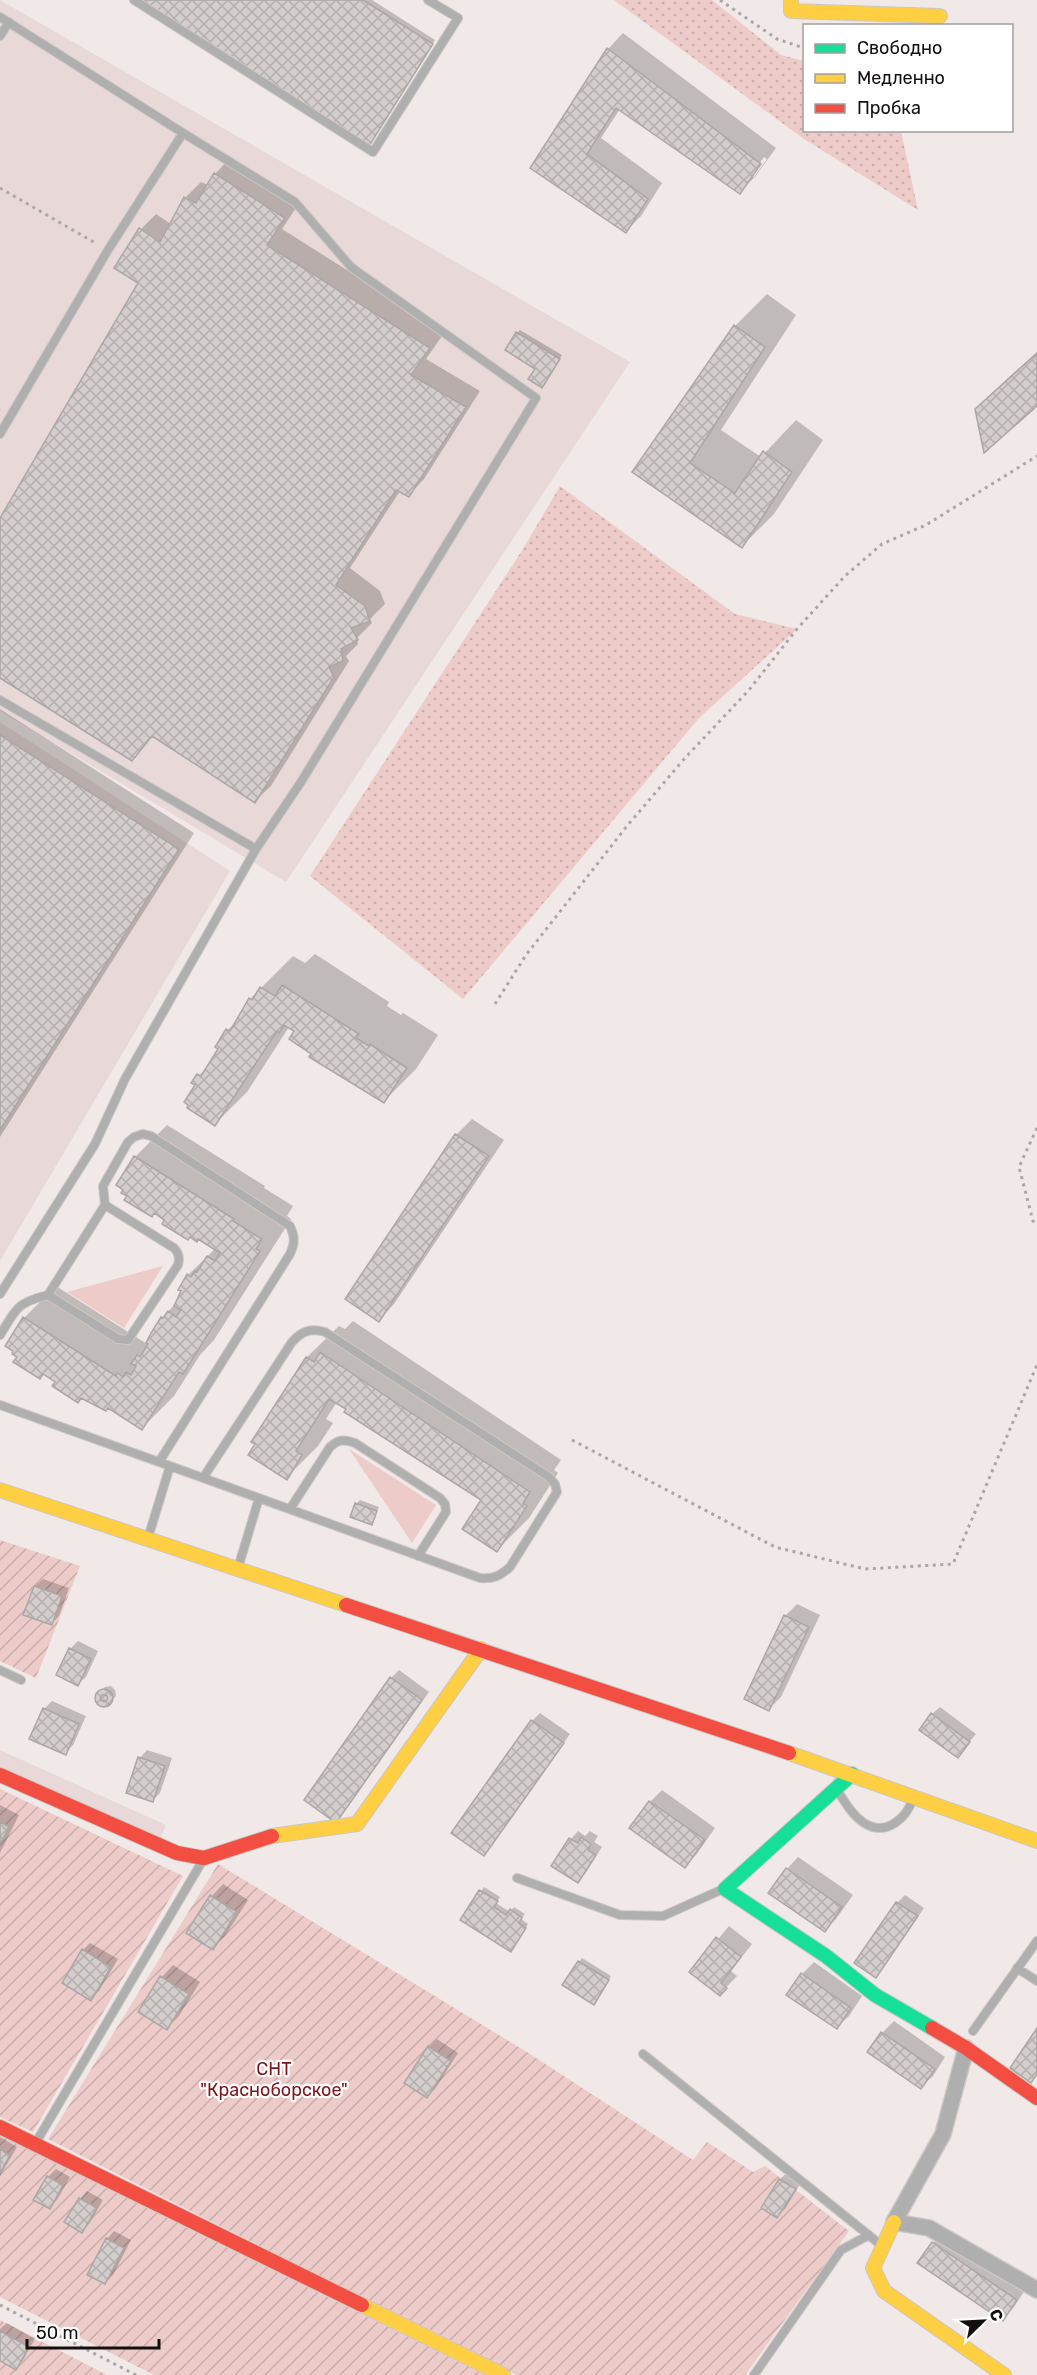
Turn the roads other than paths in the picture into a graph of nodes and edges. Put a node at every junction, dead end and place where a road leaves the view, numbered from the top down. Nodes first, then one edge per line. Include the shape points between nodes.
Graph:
1 (134, 0) edge
2 (428, 0) edge
3 (791, 5) edge
4 (940, 16) dead end
5 (0, 17) edge
6 (9, 22) junction
7 (0, 36) edge
8 (183, 133) junction
9 (0, 434) edge
10 (0, 699) edge
11 (256, 849) junction
12 (105, 1205) junction
13 (0, 1293) edge
14 (48, 1295) junction
15 (0, 1335) edge
16 (0, 1405) edge
17 (159, 1462) junction
18 (170, 1466) junction
19 (203, 1478) junction
20 (0, 1490) edge
21 (259, 1498) junction
22 (290, 1509) junction
23 (148, 1539) junction
24 (418, 1556) junction
25 (238, 1569) junction
26 (481, 1649) junction
27 (0, 1670) edge
28 (21, 1680) dead end
29 (852, 1774) junction
30 (0, 1775) edge
31 (836, 1789) junction
32 (914, 1796) junction
33 (1037, 1841) edge
34 (204, 1858) junction
35 (517, 1878) dead end
36 (725, 1889) junction
37 (1037, 1941) edge
38 (1017, 1968) junction
39 (1037, 1981) edge
40 (973, 2031) dead end
41 (966, 2048) junction
42 (643, 2054) dead end
43 (1037, 2098) edge
44 (0, 2127) edge
45 (34, 2145) junction
46 (894, 2222) junction
47 (869, 2235) junction
48 (883, 2247) junction
49 (1037, 2290) edge
50 (503, 2375) edge
51 (754, 2375) edge
52 (1004, 2375) edge

1 - 2 lane via 373,152 458,18
3 - 4 street
5 - 6 lane
6 - 7 lane
6 - 8 lane
8 - 9 lane via 108,250
8 - 11 lane via 295,202 351,267 536,398
10 - 11 lane
11 - 13 lane via 125,1079 95,1144
12 - 14 lane
12 - 14 lane via 178,1252 180,1259 133,1336 123,1341
12 - 17 lane via 106,1178 128,1142 143,1134 284,1220 294,1235 290,1254
14 - 15 lane via 20,1305
16 - 17 lane
17 - 18 lane
18 - 19 lane
18 - 23 lane
19 - 21 lane
19 - 24 lane via 292,1342 301,1333 314,1329 325,1332 555,1484 554,1499 501,1575 480,1578
20 - 23 street
21 - 22 lane
21 - 25 lane
22 - 24 lane
22 - 24 lane via 330,1447 344,1439 355,1443 445,1504 446,1512
23 - 25 street
25 - 26 street
26 - 29 street
26 - 34 street via 357,1824 279,1834
27 - 28 lane
29 - 31 street
29 - 32 street
30 - 34 street via 177,1853
31 - 32 lane via 865,1824 880,1828 892,1826 904,1817
31 - 36 street
32 - 33 street
34 - 45 lane
35 - 36 lane via 620,1915 663,1916
36 - 41 street via 826,1956 875,1995
37 - 38 lane
38 - 39 lane
38 - 40 lane
41 - 43 street
41 - 46 street via 943,2134
42 - 47 lane
44 - 45 street
45 - 50 street
46 - 48 street
46 - 49 street via 929,2228
47 - 48 lane
47 - 51 lane via 841,2250
48 - 52 street via 873,2268 884,2291

